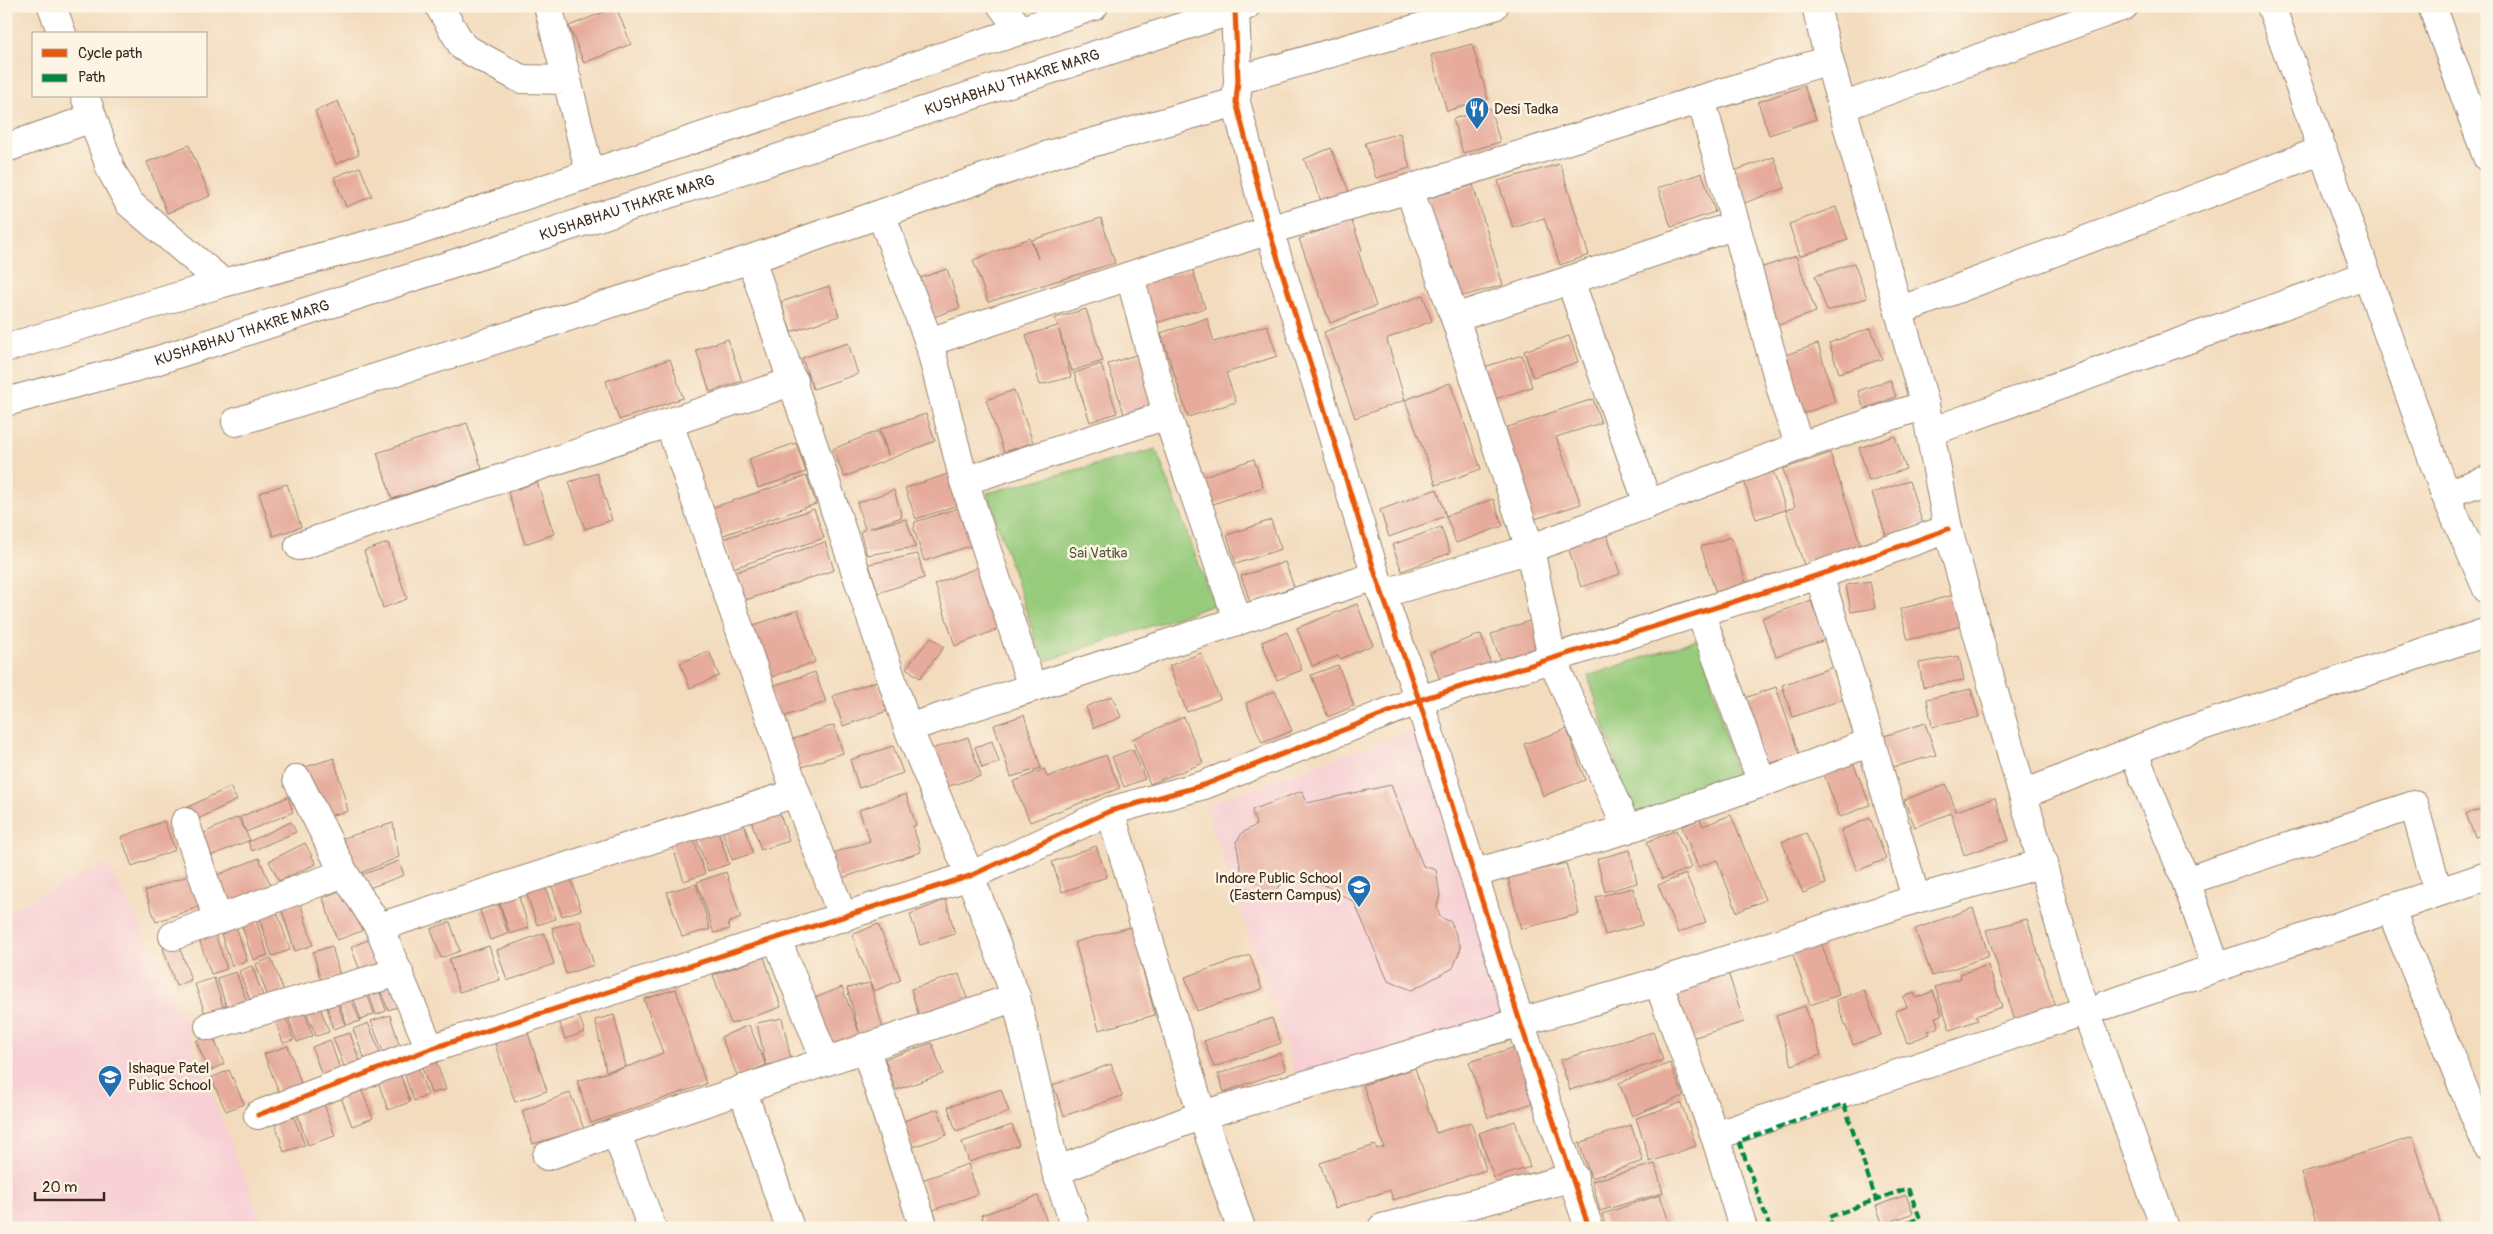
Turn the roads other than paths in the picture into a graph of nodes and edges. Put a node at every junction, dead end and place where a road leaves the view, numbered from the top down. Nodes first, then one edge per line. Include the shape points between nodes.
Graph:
1 (52, 6) edge
2 (439, 6) edge
3 (548, 6) edge
4 (1002, 6) edge
5 (1094, 6) edge
6 (1494, 6) edge
7 (1816, 6) edge
8 (2124, 6) edge
9 (2271, 6) edge
10 (2432, 6) edge
11 (1240, 8) edge
12 (1020, 30) junction
13 (61, 32) edge
14 (1829, 60) junction
15 (567, 80) junction
16 (1237, 91) junction
17 (1701, 98) junction
18 (89, 107) edge
19 (1842, 107) junction
20 (6, 148) edge
21 (2323, 150) junction
22 (2487, 157) edge
23 (590, 174) junction
24 (1409, 189) junction
25 (881, 214) junction
26 (1736, 225) junction
27 (1269, 230) junction
28 (751, 259) junction
29 (2367, 275) junction
30 (1130, 276) junction
31 (1570, 280) junction
32 (223, 283) junction
33 (1899, 311) junction
34 (1455, 318) junction
35 (929, 342) junction
36 (6, 348) edge
37 (794, 381) junction
38 (6, 402) edge
39 (1925, 405) junction
40 (1167, 415) junction
41 (236, 422) dead end
42 (669, 423) junction
43 (1930, 432) junction
44 (1800, 446) junction
45 (2487, 480) edge
46 (964, 481) junction
47 (2445, 494) junction
48 (1648, 504) junction
49 (1948, 529) junction
50 (299, 546) dead end
51 (1530, 549) junction
52 (1819, 574) junction
53 (1379, 585) junction
54 (2487, 589) edge
55 (1700, 612) junction
56 (1238, 621) junction
57 (2487, 632) edge
58 (1552, 659) junction
59 (1032, 687) junction
60 (1419, 700) junction
61 (908, 728) junction
62 (1872, 742) junction
63 (2133, 751) junction
64 (297, 779) dead end
65 (1762, 783) junction
66 (796, 793) junction
67 (2024, 794) junction
68 (1110, 810) junction
69 (184, 822) dead end
70 (1627, 829) junction
71 (2044, 863) junction
72 (344, 873) junction
73 (1475, 873) junction
74 (970, 876) junction
75 (2487, 876) edge
76 (2186, 882) junction
77 (2438, 892) junction
78 (1916, 899) junction
79 (2390, 908) junction
80 (842, 918) junction
81 (218, 920) junction
82 (380, 927) junction
83 (173, 936) dead end
84 (776, 937) junction
85 (2216, 967) junction
86 (399, 972) junction
87 (1658, 982) junction
88 (1016, 997) junction
89 (2096, 1007) junction
90 (1520, 1022) junction
91 (209, 1026) dead end
92 (865, 1046) junction
93 (430, 1049) junction
94 (825, 1060) junction
95 (742, 1089) junction
96 (258, 1115) dead end
97 (1202, 1115) junction
98 (616, 1132) junction
99 (1715, 1136) junction
100 (2487, 1146) edge
101 (547, 1156) dead end
102 (1056, 1171) junction
103 (1574, 1177) junction
104 (1390, 1227) edge
105 (652, 1228) edge
106 (790, 1228) edge
107 (924, 1228) edge
108 (1076, 1228) edge
109 (1241, 1228) edge
110 (1589, 1228) edge
111 (1743, 1228) edge
112 (2165, 1228) edge

1 - 13 street
2 - 15 street via 463,47 521,79
3 - 15 street
4 - 12 street
5 - 12 street
6 - 16 street
7 - 14 street
8 - 19 street
9 - 21 street
10 - 22 street
11 - 16 street
11 - 38 street, KUSHABHAU THAKRE MARG via 140,366
12 - 23 street
14 - 17 street
14 - 19 street
15 - 23 street
16 - 25 street
16 - 27 street
17 - 24 street
17 - 26 street
18 - 20 street
18 - 32 street via 111,170 129,203
19 - 33 street
21 - 29 street
21 - 33 street
23 - 32 street via 412,233
24 - 27 street
24 - 34 street
25 - 28 street
25 - 35 street
26 - 31 street
26 - 44 street via 1786,407
27 - 30 street
27 - 53 street
28 - 37 street
28 - 41 street
29 - 43 street
29 - 47 street
30 - 35 street
30 - 40 street
31 - 34 street
31 - 48 street
32 - 36 street
33 - 39 street
34 - 51 street
35 - 46 street
37 - 42 street
37 - 61 street
39 - 43 street
39 - 44 street
40 - 46 street
40 - 56 street
42 - 50 street
42 - 66 street
43 - 49 street
44 - 48 street
45 - 47 street
46 - 59 street
47 - 54 street
48 - 51 street
49 - 52 street
49 - 67 street
51 - 53 street
51 - 58 street
52 - 55 street
52 - 62 street
53 - 56 street
53 - 60 street
55 - 58 street
55 - 65 street
56 - 59 street
57 - 63 street
58 - 60 street
58 - 70 street
59 - 61 street
60 - 68 street via 1204,785
60 - 73 street
61 - 74 street
62 - 65 street
62 - 78 street
63 - 67 street
63 - 76 street
64 - 72 street
65 - 70 street
66 - 80 street
66 - 82 street
67 - 71 street
68 - 74 street
68 - 97 street
69 - 81 street
70 - 73 street
71 - 78 street
71 - 89 street via 2076,983
72 - 81 street
72 - 82 street
73 - 90 street
74 - 80 street
74 - 88 street
75 - 77 street
76 - 77 street via 2414,806
76 - 85 street
77 - 79 street
78 - 87 street
79 - 85 street
79 - 100 street
80 - 84 street
81 - 83 street
82 - 86 street
84 - 93 street
84 - 94 street
85 - 89 street
86 - 91 street
86 - 93 street
87 - 90 street
87 - 99 street
88 - 92 street
88 - 102 street
89 - 99 street
89 - 112 street
90 - 97 street
90 - 103 street
92 - 94 street
92 - 107 street
93 - 96 street
94 - 95 street
95 - 98 street
95 - 106 street
97 - 102 street
97 - 109 street
98 - 101 street
98 - 105 street
99 - 111 street
102 - 108 street
103 - 104 street
103 - 110 street

